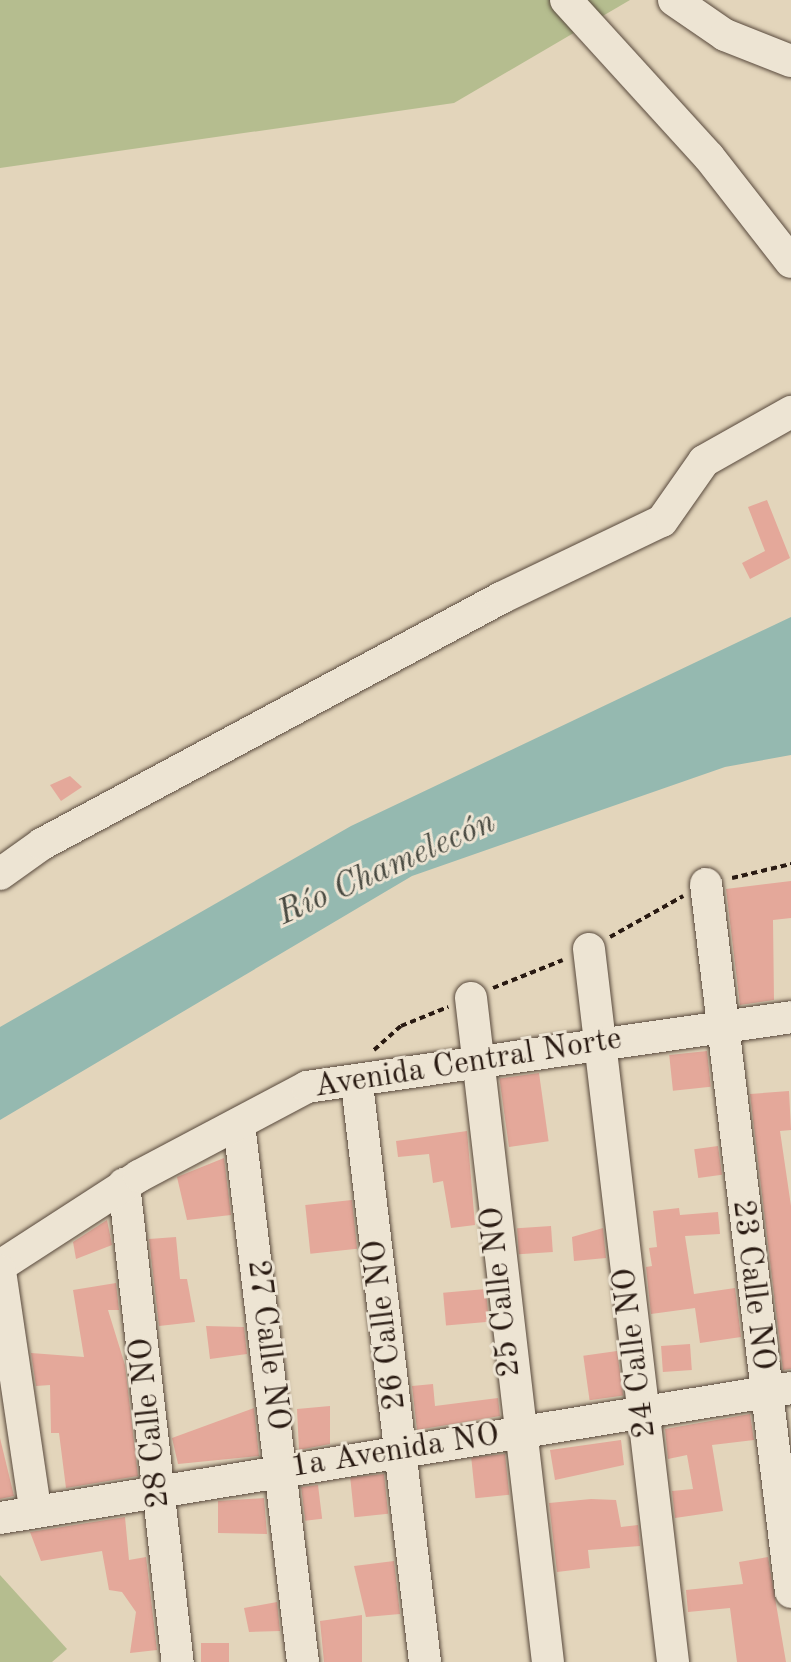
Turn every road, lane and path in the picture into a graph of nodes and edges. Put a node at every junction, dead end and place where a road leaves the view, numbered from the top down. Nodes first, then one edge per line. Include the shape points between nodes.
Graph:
1 (566, 0) edge
2 (674, 0) edge
3 (791, 61) edge
4 (791, 262) edge
5 (791, 412) edge
6 (0, 874) edge
7 (706, 884) dead end
8 (589, 949) dead end
9 (471, 998) dead end
10 (791, 1017) edge
11 (719, 1026) junction
12 (600, 1045) junction
13 (479, 1065) junction
14 (357, 1084) junction
15 (239, 1124) junction
16 (124, 1184) junction
17 (0, 1269) edge
18 (778, 1390) edge
19 (643, 1413) junction
20 (516, 1433) junction
21 (402, 1451) junction
22 (283, 1469) junction
23 (158, 1489) junction
24 (35, 1507) junction
25 (0, 1518) edge
26 (791, 1592) edge
27 (178, 1662) edge
28 (303, 1662) edge
29 (425, 1662) edge
30 (548, 1662) edge
31 (673, 1662) edge

1 - 4 street via 709,157
2 - 3 street via 725,35
5 - 6 street via 704,461 662,521 487,606 42,844
7 - 11 street, 23 Calle NO
8 - 12 street, 24 Calle NO
9 - 13 street, 25 Calle NO
10 - 11 street, Avenida Central Norte
11 - 12 street, Avenida Central Norte
11 - 18 street, 23 Calle NO
12 - 13 street, Avenida Central Norte
12 - 19 street, 24 Calle NO
13 - 14 street, Avenida Central Norte
13 - 20 street, 25 Calle NO
14 - 15 street, Avenida Central Norte via 307,1087
14 - 21 street, 26 Calle NO
15 - 16 street, Avenida Central Norte
15 - 22 street, 27 Calle NO
16 - 17 street, Avenida Central Norte
16 - 23 street, 28 Calle NO
17 - 24 street
18 - 19 street, 1a Avenida NO
18 - 26 street, 23 Calle NO
19 - 20 street, 1a Avenida NO
19 - 31 street, 24 Calle NO
20 - 21 street, 1a Avenida NO
20 - 30 street, 25 Calle NO
21 - 22 street, 1a Avenida NO
21 - 29 street, 26 Calle NO
22 - 23 street, 1a Avenida NO
22 - 28 street, 27 Calle NO
23 - 24 street, 1a Avenida NO
23 - 27 street, 28 Calle NO
24 - 25 street, 1a Avenida NO

